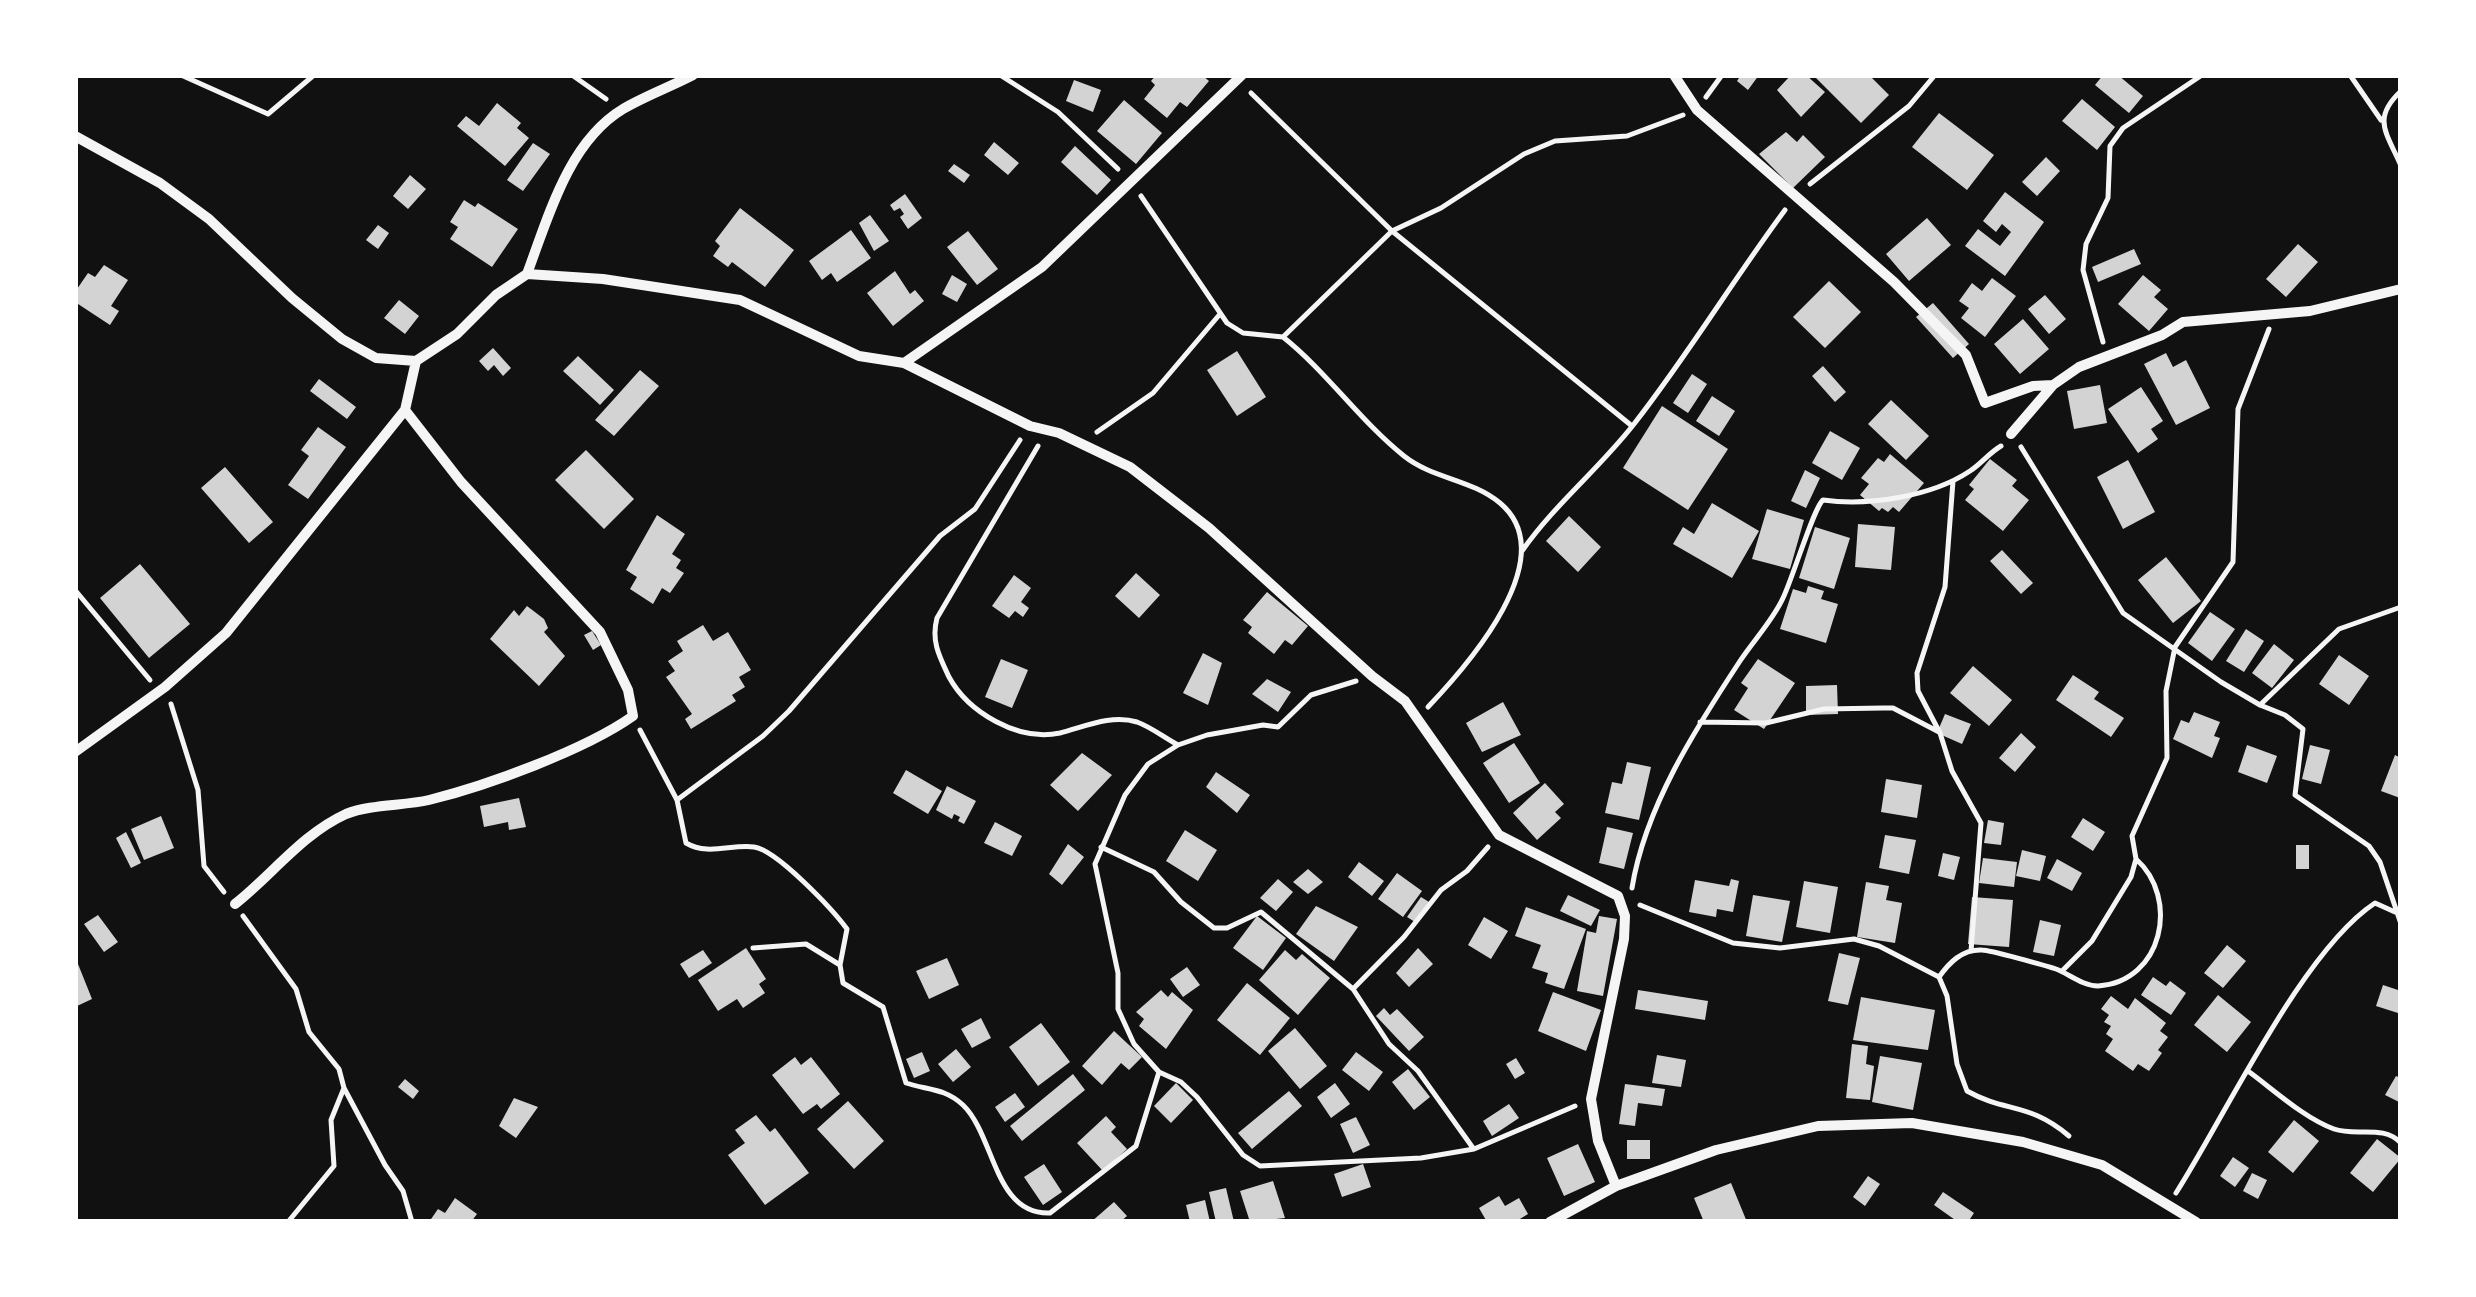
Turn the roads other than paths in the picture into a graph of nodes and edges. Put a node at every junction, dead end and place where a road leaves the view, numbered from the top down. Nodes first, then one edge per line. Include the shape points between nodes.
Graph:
1 (693, 75) edge
2 (1674, 75) edge
3 (1240, 78) edge
4 (75, 136) edge
5 (527, 274) junction
6 (2401, 288) edge
7 (416, 361) junction
8 (904, 363) junction
9 (2053, 385) junction
10 (405, 410) junction
11 (2014, 437) road end
12 (75, 752) edge
13 (235, 904) road end
14 (1616, 1186) junction
15 (1550, 1222) edge
16 (2196, 1222) edge

1 - 5 street via 620,110 595,134 560,185
2 - 9 street via 1697,110 1894,282 1966,355 1985,403
3 - 8 street via 1042,266
4 - 7 street via 210,219 342,339 376,358
5 - 7 street
5 - 8 street via 740,300 859,356
6 - 9 street via 2310,311 2183,322
7 - 10 street
8 - 14 street via 1130,467 1419,717 1499,835 1618,896 1624,939 1591,1100
9 - 11 street
10 - 12 street via 226,634
10 - 13 street via 461,482 600,632 633,716 520,770 429,800 352,812 310,834
14 - 15 street
14 - 16 street via 1716,1150 1818,1126 1912,1123 2102,1164

